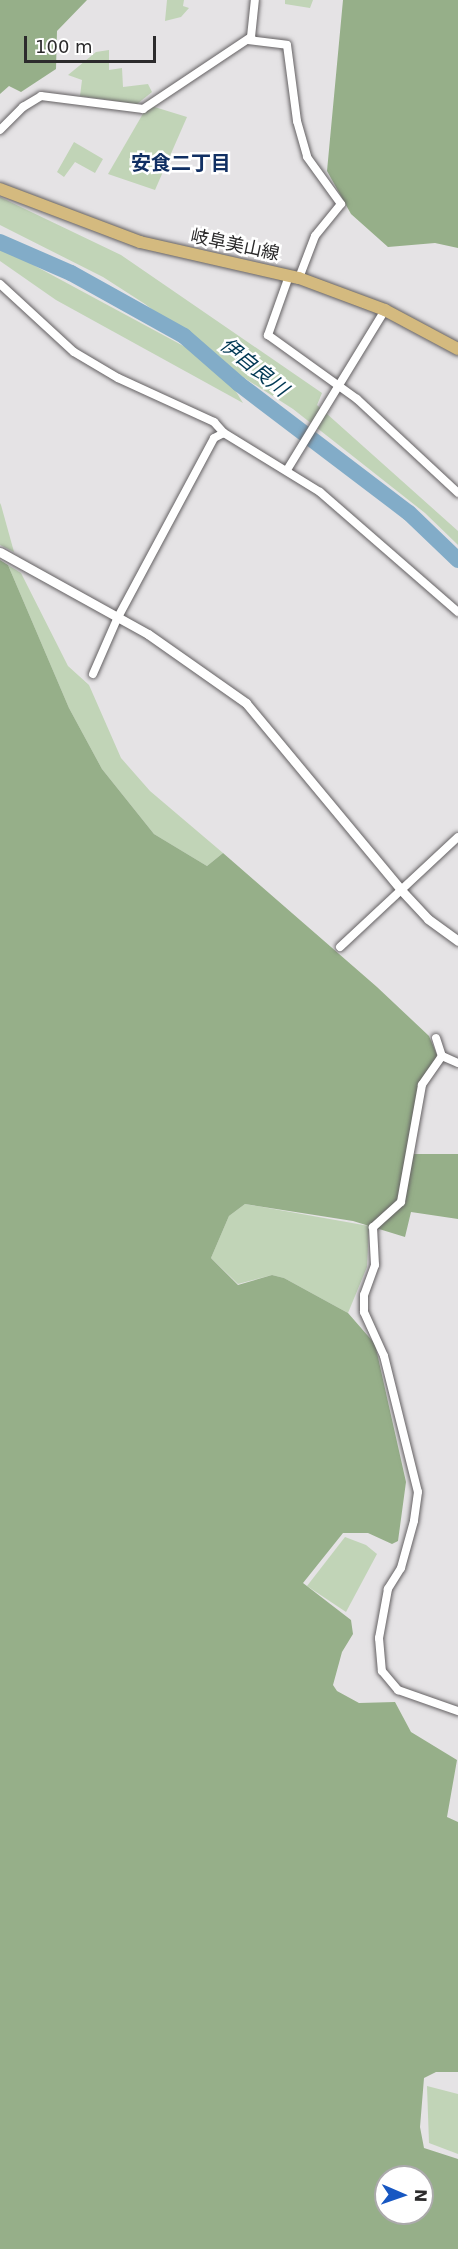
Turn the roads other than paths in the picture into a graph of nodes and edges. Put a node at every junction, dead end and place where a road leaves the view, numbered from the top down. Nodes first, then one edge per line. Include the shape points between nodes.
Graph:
1 (255, 0) edge
2 (248, 39) junction
3 (0, 130) edge
4 (0, 189) edge
5 (294, 277) junction
6 (0, 284) edge
7 (385, 310) junction
8 (458, 349) edge
9 (337, 385) junction
10 (224, 433) junction
11 (287, 470) junction
12 (458, 493) edge
13 (0, 552) edge
14 (458, 612) edge
15 (117, 619) junction
16 (93, 674) dead end
17 (458, 837) edge
18 (402, 891) junction
19 (458, 941) edge
20 (340, 947) dead end
21 (436, 1038) dead end
22 (442, 1056) junction
23 (458, 1063) edge
24 (458, 1712) edge

1 - 2 street
2 - 3 street via 143,109 41,96 23,107
2 - 5 street via 287,45 297,121 307,157 341,204 315,236
4 - 5 main road, 岐阜美山線 via 140,242
5 - 7 main road, 岐阜美山線
5 - 9 street via 268,335
6 - 10 street via 74,352 118,378 214,422
7 - 8 main road, 岐阜美山線
7 - 9 street
9 - 11 street
9 - 12 street
10 - 11 street
10 - 15 street via 214,438
11 - 14 street via 366,529
13 - 15 street
15 - 16 street
15 - 18 street via 178,653 246,703
17 - 18 street
18 - 19 street via 428,919
18 - 20 street
21 - 22 street
22 - 23 street
22 - 24 street via 422,1085 400,1202 373,1227 375,1265 364,1295 364,1312 384,1356 418,1492 400,1568 388,1589 379,1638 382,1671 398,1690

